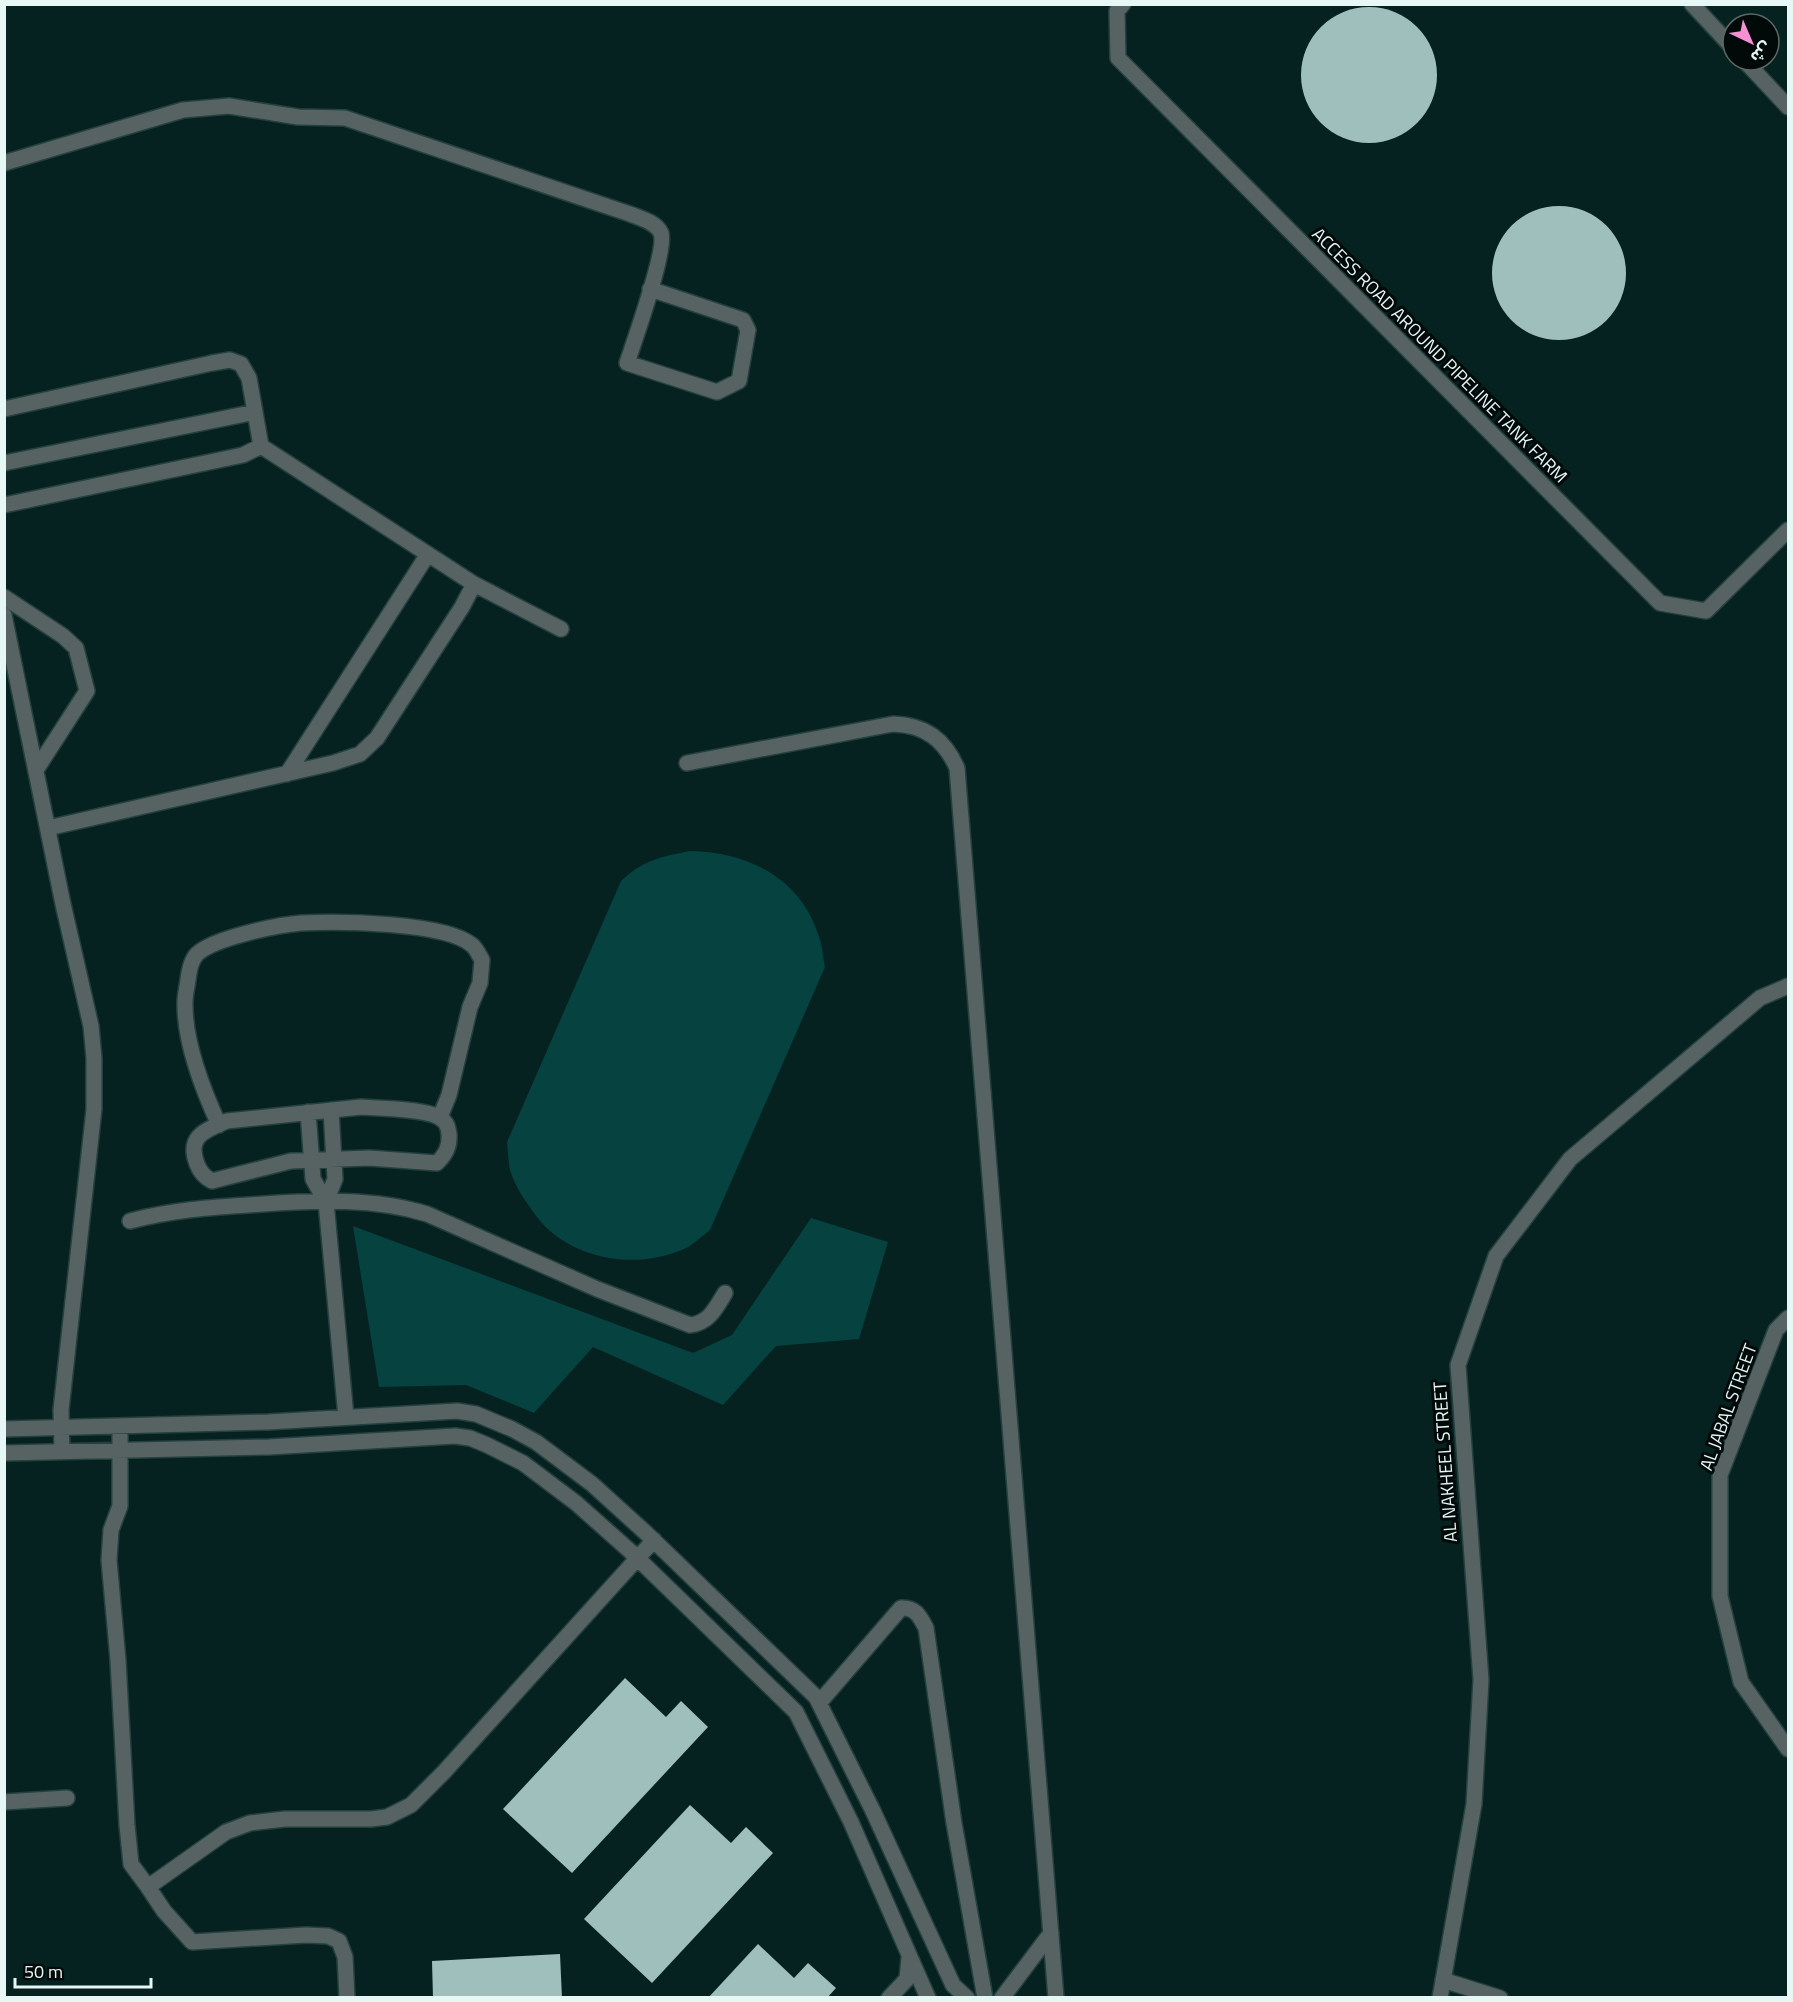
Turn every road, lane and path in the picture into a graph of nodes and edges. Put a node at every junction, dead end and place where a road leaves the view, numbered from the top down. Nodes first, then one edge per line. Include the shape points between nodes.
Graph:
1 (1123, 4) edge
2 (1692, 4) edge
3 (1721, 35) edge
4 (1755, 72) edge
5 (1788, 107) edge
6 (4, 163) edge
7 (650, 289) junction
8 (4, 409) edge
9 (255, 412) junction
10 (261, 446) junction
11 (4, 463) edge
12 (4, 505) edge
13 (1788, 530) edge
14 (428, 554) junction
15 (474, 584) junction
16 (4, 597) edge
17 (4, 615) edge
18 (561, 629) dead end
19 (687, 763) dead end
20 (36, 770) junction
21 (287, 774) junction
22 (48, 828) junction
23 (1788, 986) edge
24 (331, 1110) junction
25 (308, 1112) junction
26 (440, 1117) junction
27 (219, 1125) junction
28 (334, 1159) junction
29 (312, 1160) junction
30 (326, 1202) junction
31 (130, 1221) dead end
32 (725, 1293) dead end
33 (1788, 1318) edge
34 (346, 1417) junction
35 (120, 1426) junction
36 (62, 1427) junction
37 (4, 1429) edge
38 (121, 1450) junction
39 (62, 1452) junction
40 (4, 1453) edge
41 (654, 1540) junction
42 (637, 1558) junction
43 (819, 1703) junction
44 (1788, 1749) edge
45 (67, 1798) dead end
46 (4, 1803) edge
47 (148, 1887) junction
48 (1051, 1933) junction
49 (910, 1955) junction
50 (1443, 1980) junction
51 (346, 1998) edge
52 (889, 1998) edge
53 (928, 1998) edge
54 (967, 1998) edge
55 (985, 1998) edge
56 (1002, 1998) edge
57 (1056, 1998) edge
58 (1440, 1998) edge
59 (1500, 1998) edge

1 - 13 street, ACCESS ROAD AROUND PIPELINE TANK FARM via 1117,10 1118,58 1660,603 1707,611
2 - 3 street
4 - 5 street
6 - 7 street via 192,109 229,106 298,117 345,118 652,223 662,239
7 - 7 street via 743,320 748,330 739,381 717,392 627,363
8 - 9 street via 230,360 241,364 249,378
9 - 10 street
9 - 11 street
10 - 12 street via 243,455
10 - 14 street
14 - 15 street
14 - 21 street
15 - 18 street
15 - 21 street via 377,738 360,754
16 - 20 street via 76,648 87,691
17 - 20 street
19 - 48 street via 893,724 920,728 934,736 957,768
20 - 22 street
21 - 22 street
22 - 36 street via 91,1026 94,1058 94,1109
23 - 50 street, AL NAKHEEL STREET via 1760,998 1569,1159 1496,1256 1458,1365 1481,1680 1474,1804
24 - 25 street
24 - 26 street via 361,1107
24 - 28 street
25 - 27 street
25 - 29 street
26 - 27 street via 480,983 482,960 472,945 450,934 417,927 302,923 240,935 210,947 196,955 189,969 185,1003 191,1049
26 - 28 street via 447,1125 450,1140 437,1163
27 - 29 street via 197,1138 194,1146 199,1168 212,1181 291,1161
28 - 29 street
28 - 30 street via 335,1179
29 - 30 street via 313,1179
30 - 31 street via 194,1208
30 - 32 street via 409,1208 427,1214 690,1325 708,1318
30 - 34 street
33 - 44 street, AL JABAL STREET via 1776,1330 1720,1475 1720,1596 1741,1682
34 - 35 street
34 - 41 street via 476,1414 536,1442 592,1484
35 - 36 street
35 - 38 street
36 - 37 street
36 - 39 street
38 - 39 street
38 - 42 street via 269,1447 434,1436 470,1438 522,1463 576,1503
38 - 47 street via 120,1506 111,1530 110,1560 131,1864
39 - 40 street
41 - 42 street
41 - 43 street
42 - 47 street via 411,1805 379,1818 250,1822 226,1832
42 - 49 street via 796,1712 851,1822
43 - 54 street via 953,1985
43 - 55 street via 901,1608 909,1607 918,1613 926,1628 954,1823
45 - 46 street
47 - 51 street via 192,1941 306,1935 339,1941 345,1957
48 - 56 street
48 - 57 street
49 - 52 street via 907,1979
49 - 53 street
50 - 58 street, AL NAKHEEL STREET
50 - 59 street

